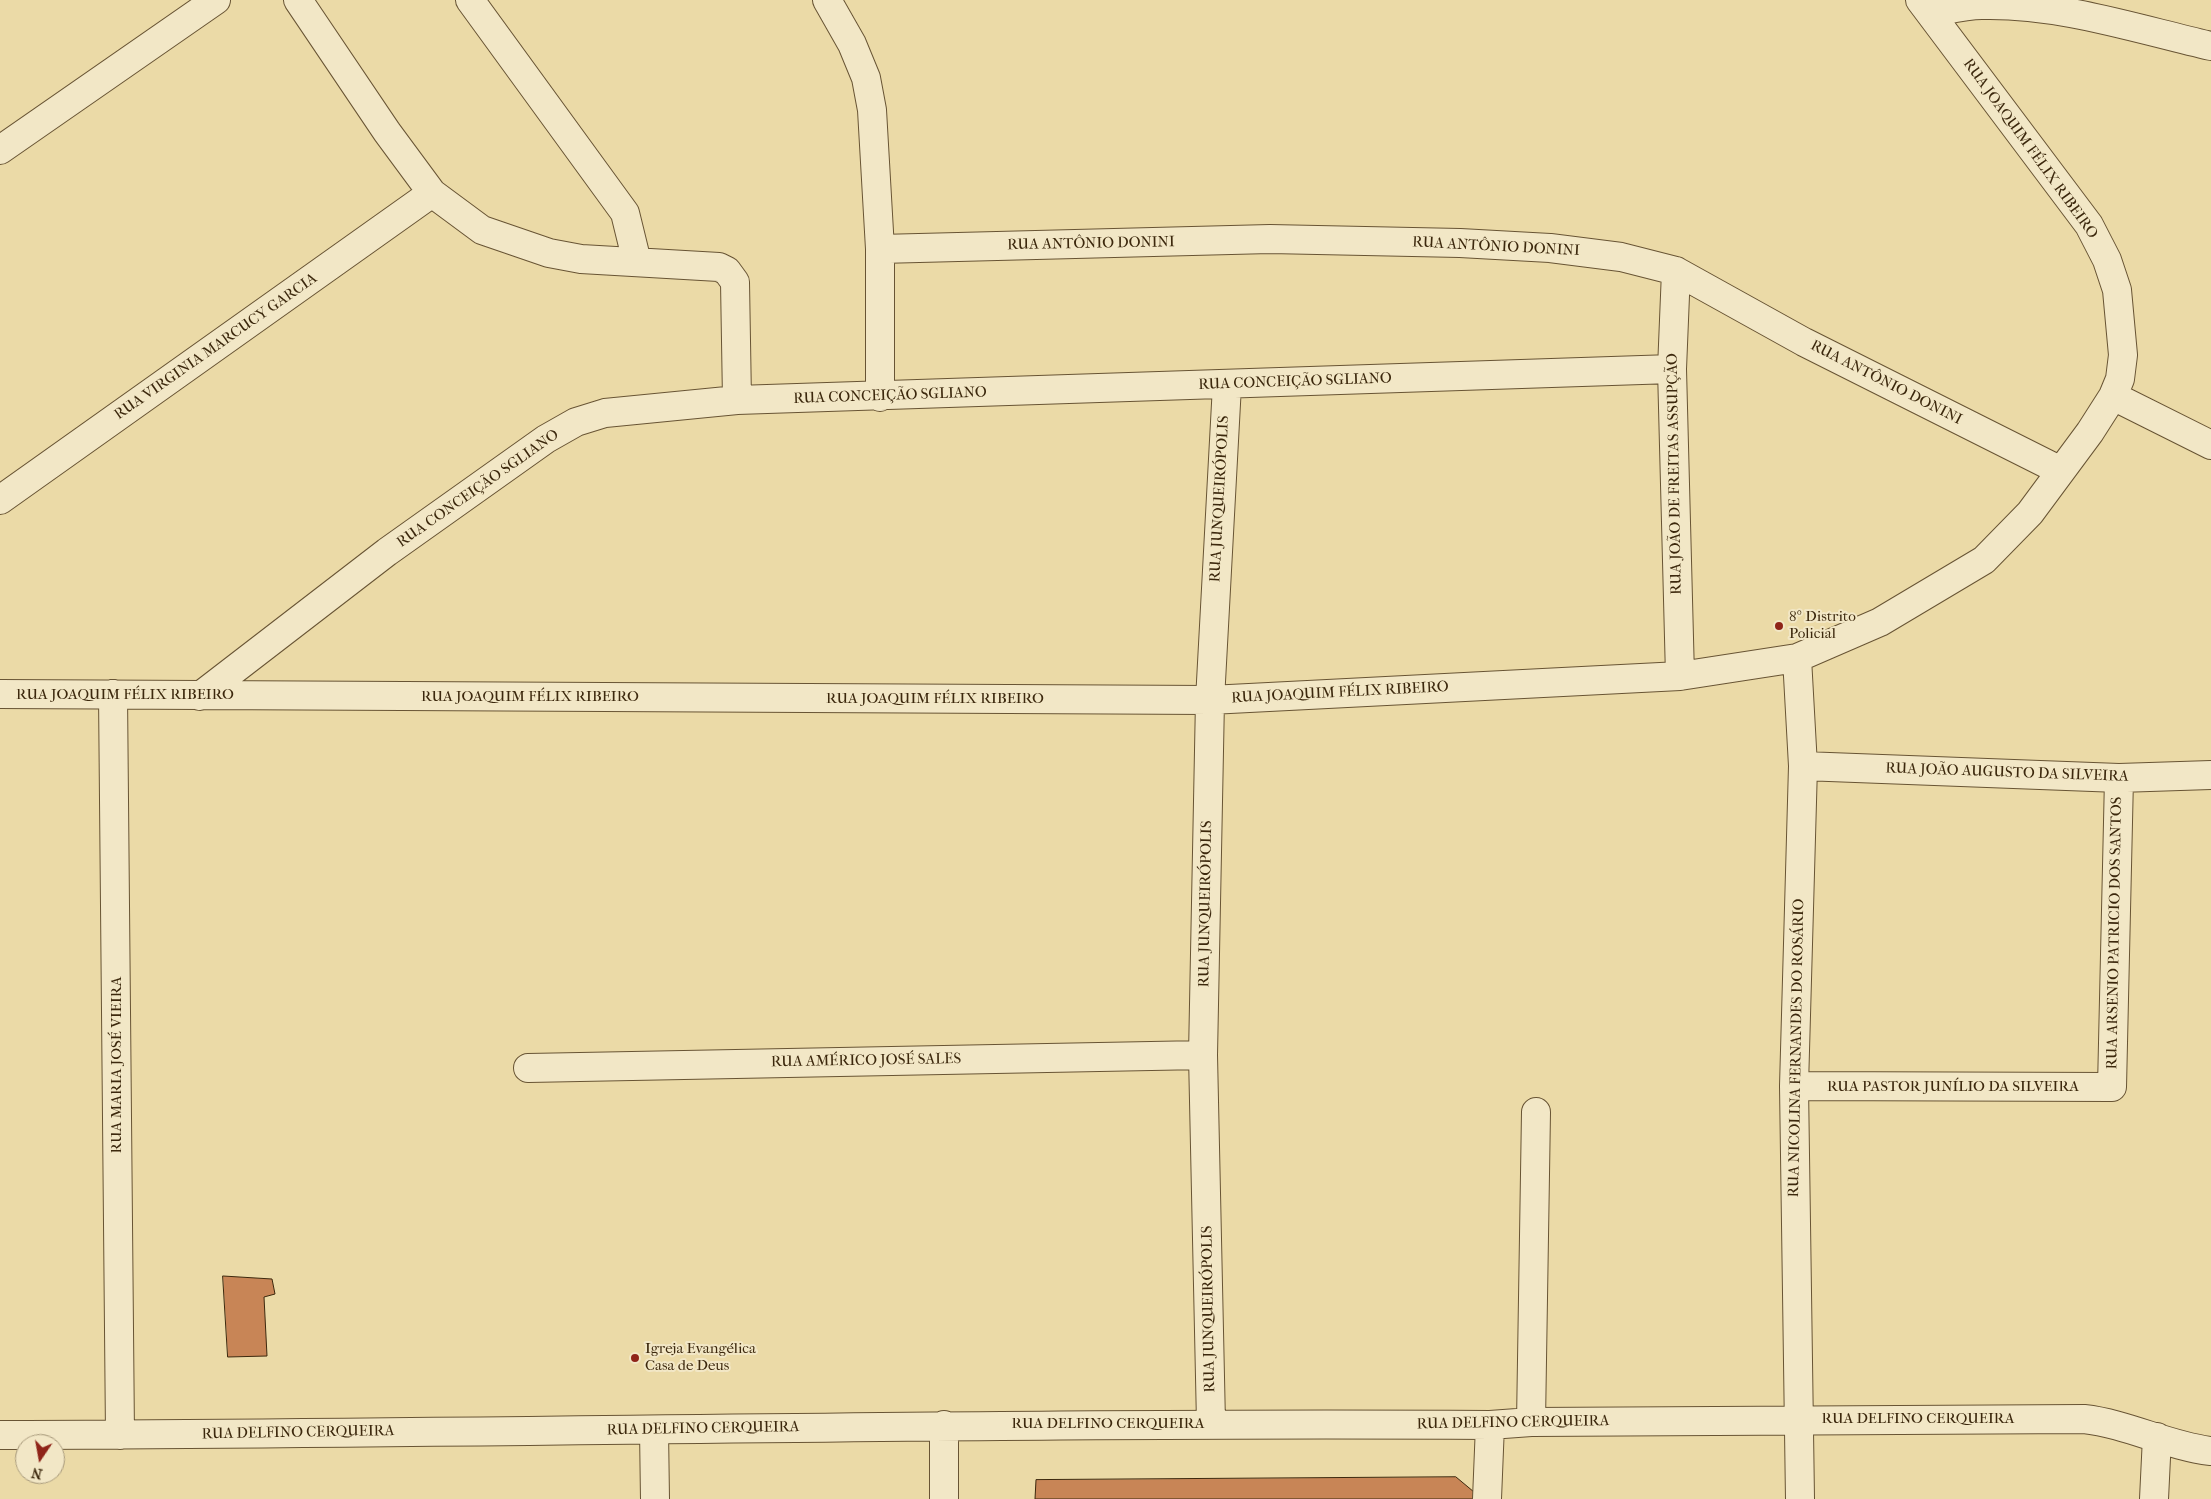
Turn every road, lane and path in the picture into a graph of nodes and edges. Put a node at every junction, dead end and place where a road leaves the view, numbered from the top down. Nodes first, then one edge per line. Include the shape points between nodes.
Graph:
1 (216, 0) edge
2 (298, 0) edge
3 (470, 0) edge
4 (827, 0) edge
5 (1925, 6) edge
6 (2211, 46) edge
7 (0, 150) edge
8 (432, 193) junction
9 (880, 249) junction
10 (637, 262) junction
11 (1676, 271) junction
12 (1672, 369) junction
13 (1227, 385) junction
14 (2113, 396) junction
15 (880, 397) junction
16 (738, 400) junction
17 (2211, 445) edge
18 (2061, 471) junction
19 (0, 500) edge
20 (1797, 658) junction
21 (1680, 676) junction
22 (0, 694) edge
23 (114, 694) junction
24 (200, 696) junction
25 (1210, 700) junction
26 (1803, 766) junction
27 (2211, 776) edge
28 (2119, 778) junction
29 (1203, 1055) junction
30 (528, 1068) dead end
31 (1794, 1086) junction
32 (2112, 1087) joint
33 (1536, 1112) dead end
34 (1799, 1420) junction
35 (1530, 1422) junction
36 (1211, 1423) junction
37 (944, 1425) junction
38 (1490, 1425) junction
39 (654, 1430) junction
40 (0, 1435) edge
41 (120, 1435) junction
42 (2157, 1437) junction
43 (2211, 1451) edge
44 (655, 1499) edge
45 (944, 1499) edge
46 (1487, 1499) edge
47 (1800, 1499) edge
48 (2154, 1499) edge

1 - 7 street
2 - 8 street
3 - 10 street via 625,213
4 - 9 street via 852,44 866,78 875,143
5 - 6 street via 2011,5 2078,15
5 - 14 street, RUA JOAQUIM FÉLIX RIBEIRO via 2089,225 2107,260 2117,290 2122,332 2120,379
8 - 10 street via 482,230 516,244 581,259
8 - 19 street, RUA VIRGINIA MARCUCY GARCIA
9 - 11 street, RUA ANTÔNIO DONINI via 1270,239 1460,243 1568,250 1621,257
9 - 15 street
10 - 16 street via 705,265 727,271 735,282
11 - 12 street, RUA JOÃO DE FREITAS ASSUPÇÃO
11 - 18 street, RUA ANTÔNIO DONINI via 1804,342
12 - 13 street, RUA CONCEIÇÃO SGLIANO
12 - 21 street, RUA JOÃO DE FREITAS ASSUPÇÃO
13 - 15 street, RUA CONCEIÇÃO SGLIANO
13 - 25 street, RUA JUNQUEIRÓPOLIS
14 - 17 street
14 - 18 street, RUA JOAQUIM FÉLIX RIBEIRO
15 - 16 street, RUA CONCEIÇÃO SGLIANO
16 - 24 street, RUA CONCEIÇÃO SGLIANO via 604,413 576,422 546,439 387,552
18 - 20 street, RUA JOAQUIM FÉLIX RIBEIRO via 2030,513 1984,560 1880,622
20 - 21 street, RUA JOAQUIM FÉLIX RIBEIRO
20 - 26 street, RUA NICOLINA FERNANDES DO ROSÁRIO
21 - 25 street, RUA JOAQUIM FÉLIX RIBEIRO
22 - 23 street, RUA JOAQUIM FÉLIX RIBEIRO
23 - 24 street, RUA JOAQUIM FÉLIX RIBEIRO
23 - 41 street, RUA MARIA JOSÉ VIEIRA
24 - 25 street, RUA JOAQUIM FÉLIX RIBEIRO
25 - 29 street, RUA JUNQUEIRÓPOLIS
26 - 28 street, RUA JOÃO AUGUSTO DA SILVEIRA
26 - 31 street, RUA NICOLINA FERNANDES DO ROSÁRIO
27 - 28 street, RUA JOÃO AUGUSTO DA SILVEIRA
28 - 32 street, RUA ARSENIO PATRICIO DOS SANTOS
29 - 30 street, RUA AMÉRICO JOSÉ SALES
29 - 36 street, RUA JUNQUEIRÓPOLIS
31 - 32 street, RUA PASTOR JUNÍLIO DA SILVEIRA
31 - 34 street, RUA NICOLINA FERNANDES DO ROSÁRIO
33 - 35 street
34 - 35 street, RUA DELFINO CERQUEIRA
34 - 42 street, RUA DELFINO CERQUEIRA via 2084,1419
34 - 47 street, RUA NICOLINA FERNANDES DO ROSÁRIO
35 - 38 street, RUA DELFINO CERQUEIRA
36 - 37 street, RUA DELFINO CERQUEIRA
36 - 38 street, RUA DELFINO CERQUEIRA
37 - 39 street, RUA DELFINO CERQUEIRA
37 - 45 street
38 - 46 street
39 - 41 street, RUA DELFINO CERQUEIRA
39 - 44 street
40 - 41 street, RUA DELFINO CERQUEIRA
42 - 43 street, RUA DELFINO CERQUEIRA
42 - 48 street

